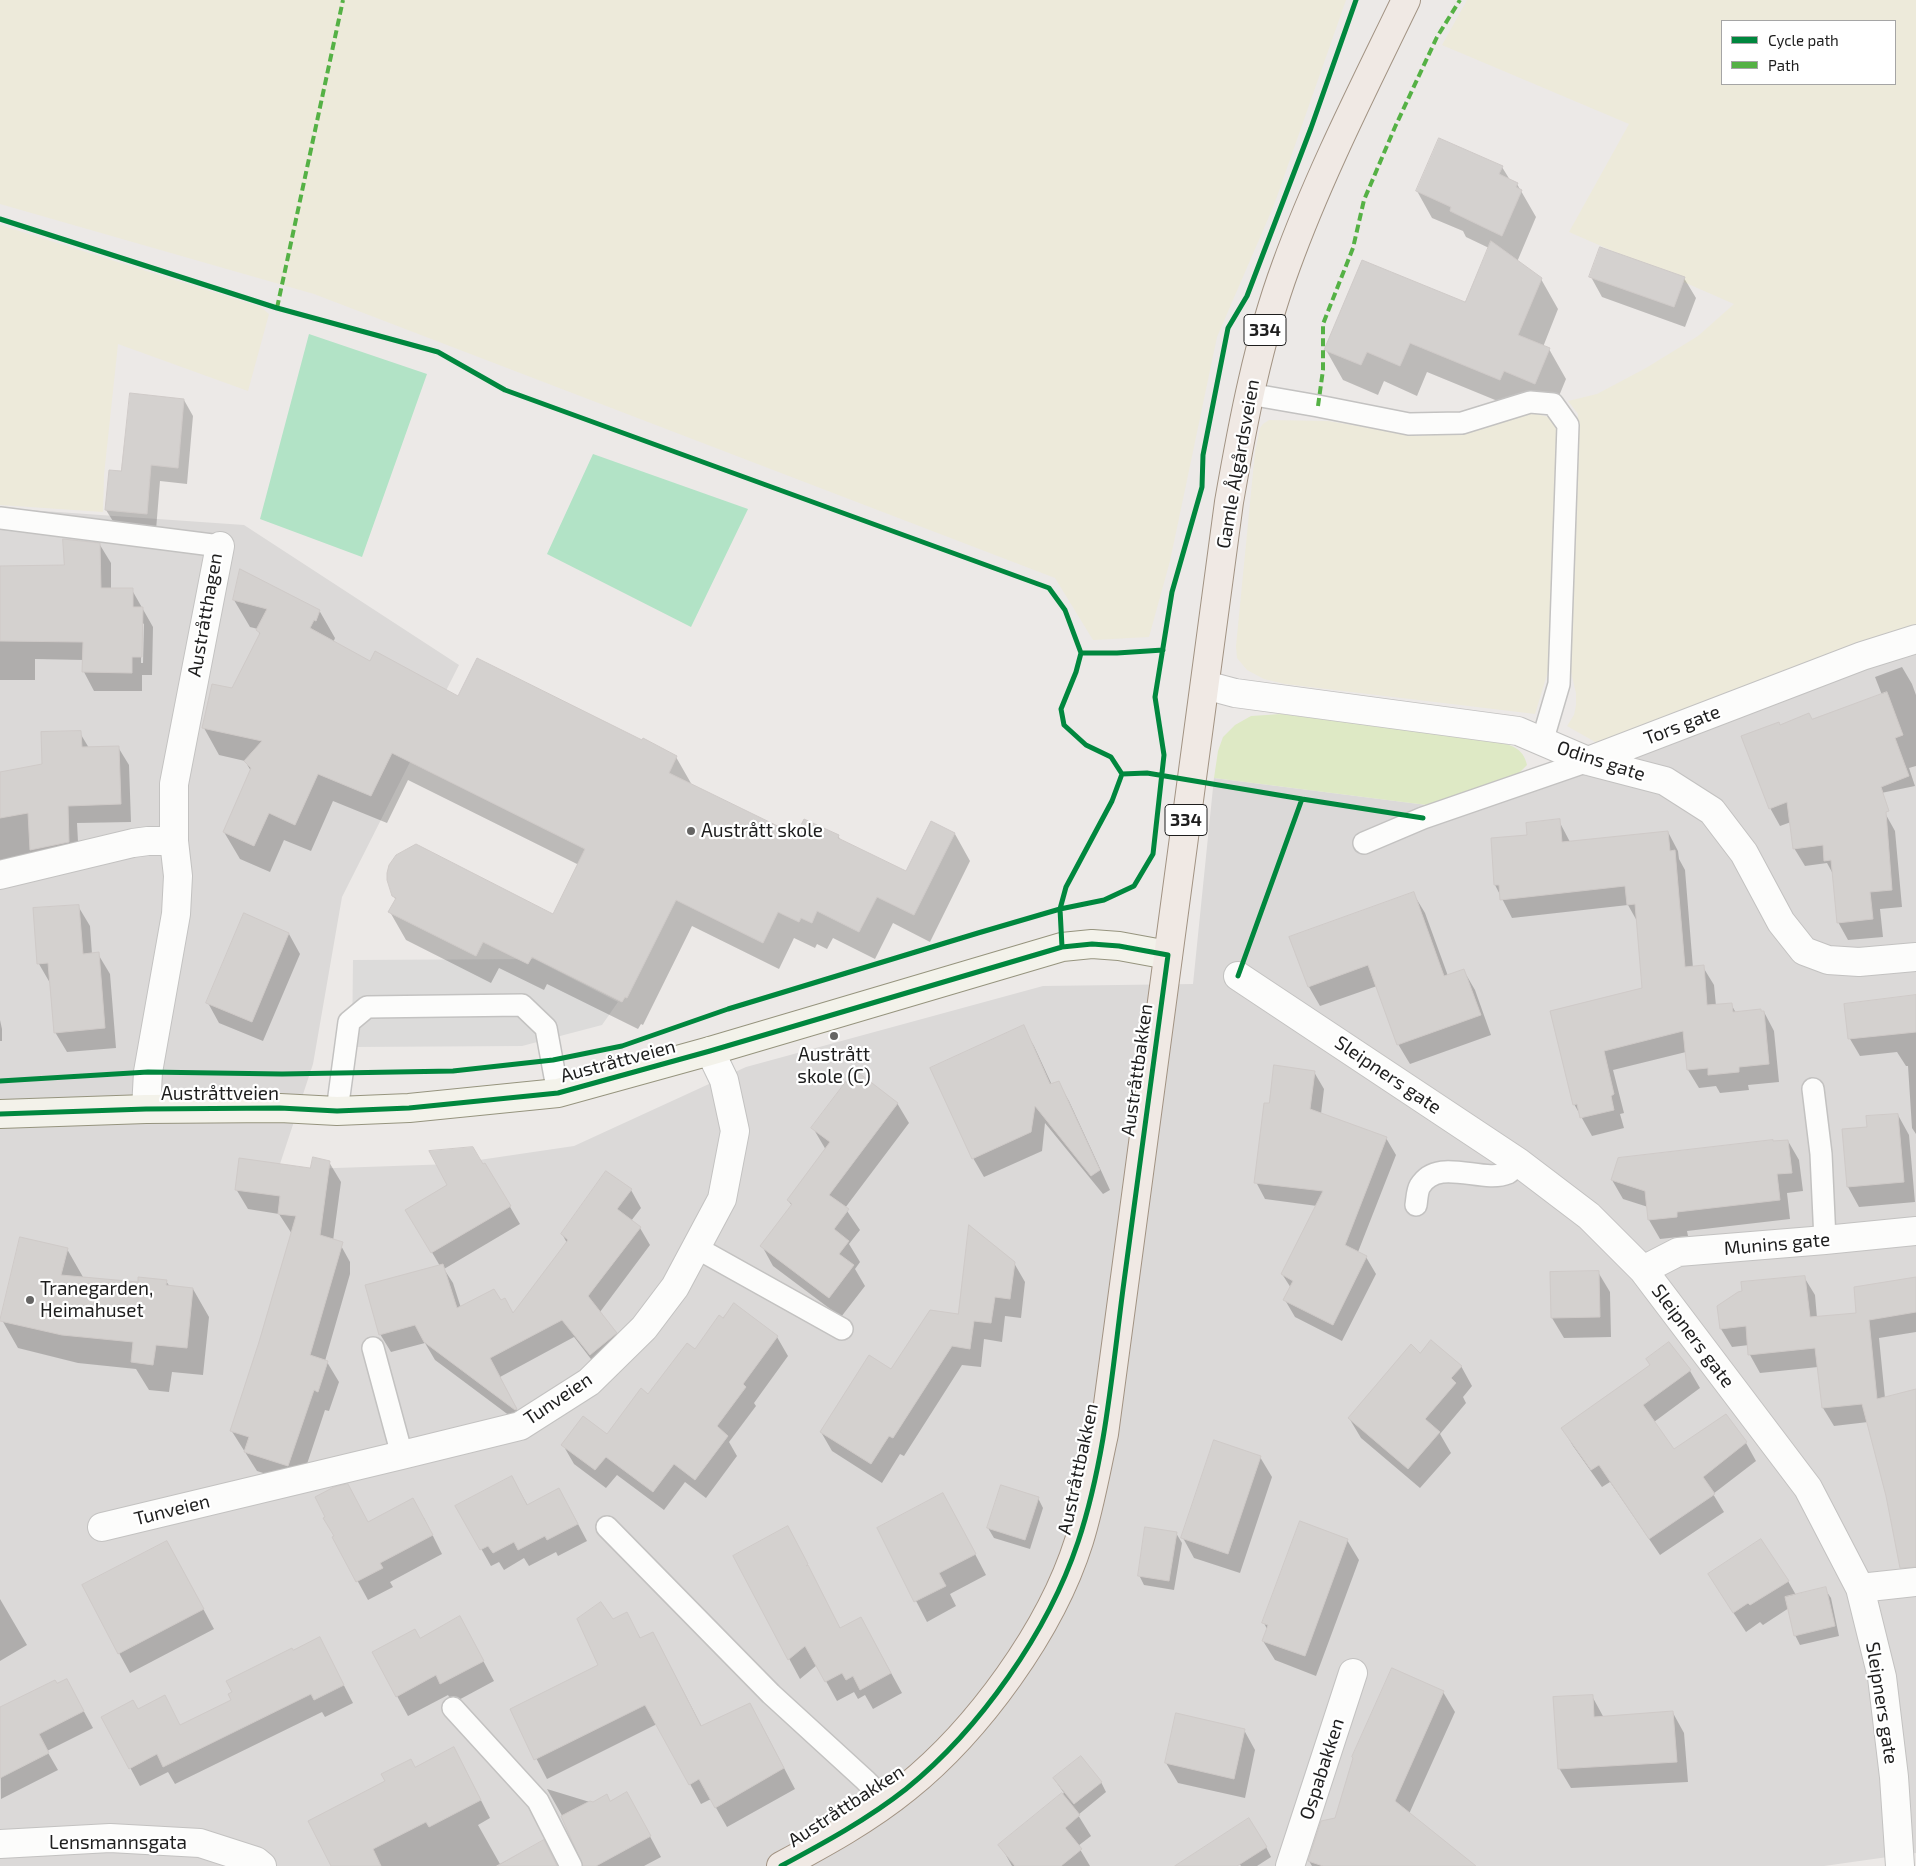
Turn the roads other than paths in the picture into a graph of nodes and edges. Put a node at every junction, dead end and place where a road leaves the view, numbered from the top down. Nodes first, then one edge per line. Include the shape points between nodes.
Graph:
1 (1406, 0) edge
2 (1249, 394) junction
3 (0, 518) edge
4 (220, 546) joint
5 (1916, 639) edge
6 (1205, 685) junction
7 (1542, 742) junction
8 (1588, 761) junction
9 (174, 841) junction
10 (1364, 843) dead end
11 (0, 875) edge
12 (1168, 955) junction
13 (1916, 957) edge
14 (1238, 976) dead end
15 (710, 1051) junction
16 (1813, 1089) dead end
17 (558, 1093) junction
18 (146, 1109) junction
19 (337, 1111) junction
20 (0, 1114) edge
21 (1518, 1162) junction
22 (1416, 1205) dead end
23 (1916, 1231) edge
24 (1825, 1240) junction
25 (696, 1248) junction
26 (1643, 1270) junction
27 (842, 1330) dead end
28 (373, 1348) dead end
29 (402, 1455) junction
30 (102, 1527) dead end
31 (606, 1527) dead end
32 (1916, 1582) edge
33 (1860, 1588) junction
34 (1353, 1673) dead end
35 (454, 1708) dead end
36 (887, 1802) junction
37 (0, 1844) edge
38 (262, 1866) edge
39 (571, 1866) edge
40 (781, 1866) edge
41 (1290, 1866) edge
42 (1900, 1866) edge

1 - 2 main road, Gamle Ålgårdsveien / 334 via 1331,160 1286,266
2 - 6 main road, Gamle Ålgårdsveien / 334 via 1229,502
2 - 7 lane via 1409,424 1462,424 1530,402 1553,404 1568,425 1560,684
3 - 4 lane, Austråtthagen
4 - 9 street, Austråtthagen via 174,784
5 - 8 street, Tors gate via 1862,656
6 - 7 street, Odins gate via 1235,693 1518,731
6 - 12 main road, Gamle Ålgårdsveien / 334
7 - 8 street, Odins gate
8 - 10 lane, Tors gate via 1423,818
8 - 13 street, Odins gate via 1665,781 1712,811 1744,853 1781,922 1804,951 1828,960 1859,962
9 - 11 street via 134,843
9 - 18 street, Austråtthagen via 178,876 176,914 148,1072
12 - 15 main road, Austråttveien via 1119,946 1062,947
12 - 36 main road, Austråttbakken / 334 via 1104,1434 1078,1542 1042,1626 996,1693 954,1743
14 - 21 street, Sleipners gate
15 - 17 main road, Austråttveien
15 - 25 street, Tunveien via 724,1080 735,1131 722,1199
16 - 24 lane via 1821,1154
17 - 19 main road, Austråttveien via 409,1108
17 - 19 lane via 546,1028 522,1005 367,1007 349,1022
18 - 19 main road, Austråttveien
18 - 20 main road, Austråttveien
21 - 22 lane via 1509,1173 1495,1175 1436,1173 1419,1187
21 - 26 street, Sleipners gate via 1589,1216
23 - 24 street, Munins gate
24 - 26 street, Munins gate via 1678,1252
25 - 27 lane
25 - 29 street, Tunveien via 675,1287 644,1328 589,1382 520,1426
26 - 33 street, Sleipners gate via 1808,1488
28 - 29 lane
29 - 30 street, Tunveien
31 - 36 lane via 771,1694
32 - 33 street
33 - 42 street, Sleipners gate via 1882,1677
34 - 41 street, Ospabakken
35 - 39 lane via 538,1801
36 - 40 main road, Austråttbakken / 334
37 - 38 street, Lensmannsgata via 110,1838 200,1843

